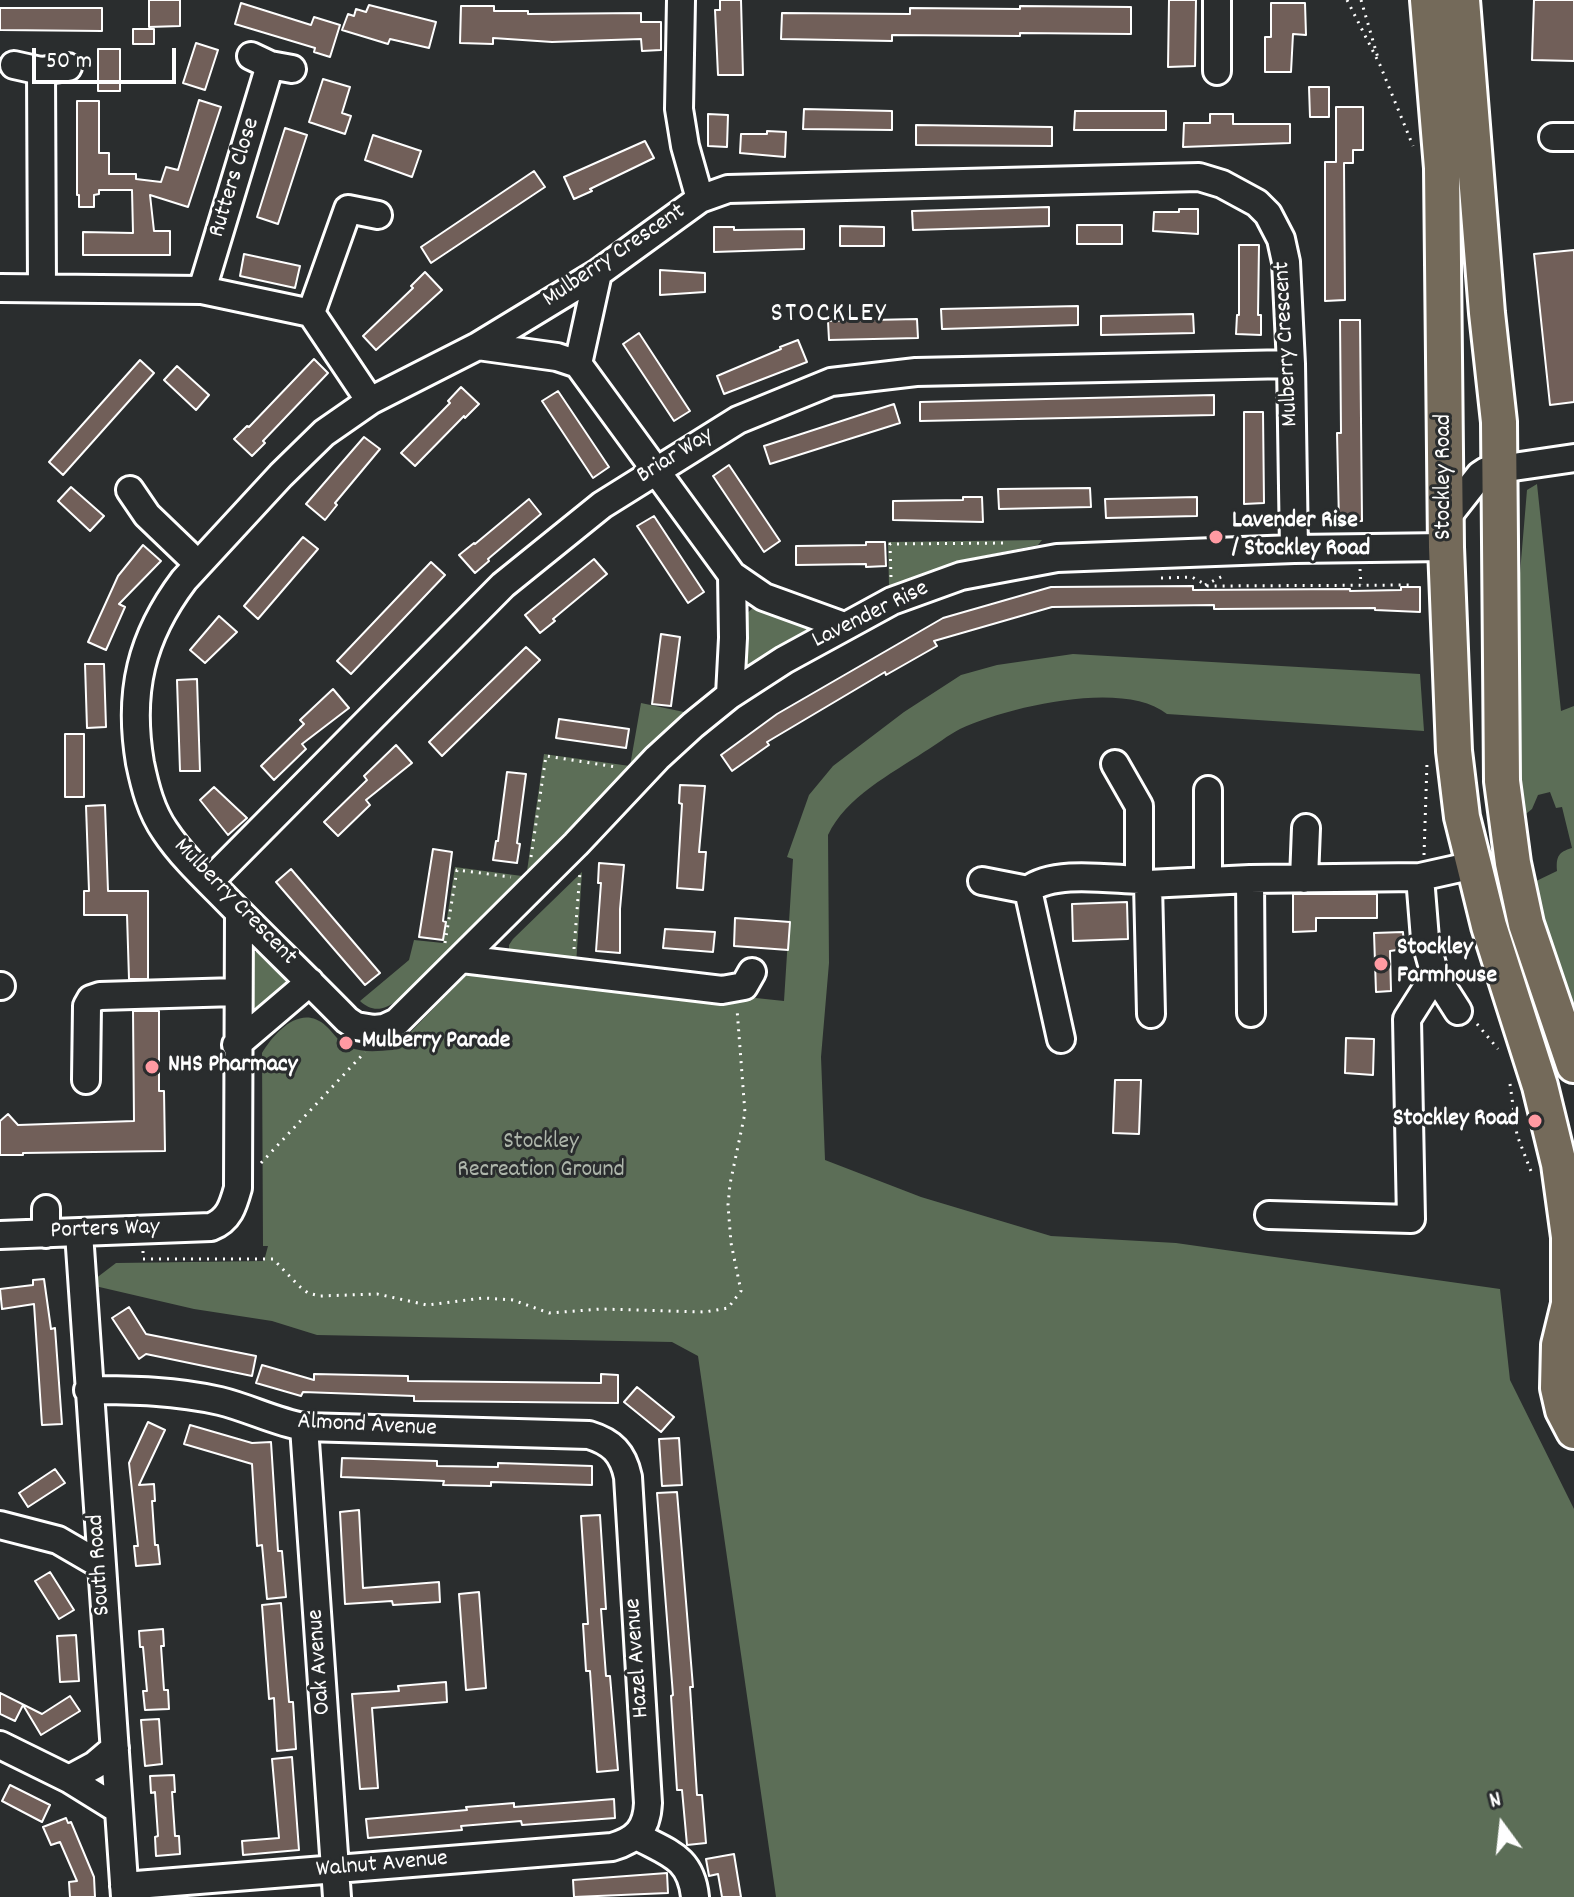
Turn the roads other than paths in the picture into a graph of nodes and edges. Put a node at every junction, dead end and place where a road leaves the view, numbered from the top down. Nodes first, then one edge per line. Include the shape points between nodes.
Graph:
1 (681, 0) edge
2 (1217, 0) edge
3 (1428, 0) edge
4 (1462, 0) edge
5 (271, 63) dead end
6 (14, 65) dead end
7 (68, 67) dead end
8 (41, 71) junction
9 (1217, 71) dead end
10 (700, 199) junction
11 (378, 215) dead end
12 (598, 273) junction
13 (42, 287) junction
14 (0, 288) edge
15 (202, 290) junction
16 (311, 313) junction
17 (478, 346) junction
18 (578, 364) junction
19 (1291, 364) junction
20 (370, 401) junction
21 (1574, 458) edge
22 (1501, 467) junction
23 (656, 470) junction
24 (130, 490) dead end
25 (1447, 532) junction
26 (1294, 549) junction
27 (198, 564) junction
28 (732, 575) junction
29 (844, 626) junction
30 (730, 695) junction
31 (1115, 764) dead end
32 (1208, 790) dead end
33 (1306, 828) dead end
34 (1474, 865) junction
35 (1420, 877) junction
36 (1250, 879) junction
37 (1304, 879) junction
38 (982, 881) dead end
39 (1208, 881) junction
40 (209, 882) junction
41 (1144, 882) junction
42 (1028, 890) junction
43 (239, 913) junction
44 (462, 959) junction
45 (1435, 975) junction
46 (744, 981) road end
47 (310, 982) junction
48 (237, 992) junction
49 (1458, 1011) road end
50 (1251, 1013) dead end
51 (1151, 1014) dead end
52 (390, 1026) joint
53 (1061, 1039) dead end
54 (236, 1045) junction
55 (1574, 1065) edge
56 (86, 1080) dead end
57 (1269, 1215) dead end
58 (79, 1233) junction
59 (0, 1235) edge
60 (1566, 1360) edge
61 (88, 1390) junction
62 (304, 1427) junction
63 (1574, 1431) edge
64 (628, 1477) joint
65 (97, 1513) junction
66 (0, 1525) edge
67 (58, 1540) junction
68 (101, 1565) junction
69 (0, 1745) edge
70 (115, 1748) junction
71 (69, 1779) junction
72 (119, 1810) junction
73 (637, 1836) junction
74 (336, 1884) edge
75 (124, 1892) edge
76 (695, 1897) edge

1 - 10 street via 679,109
2 - 9 street
3 - 25 main road, Stockley Road via 1442,168
4 - 22 main road
5 - 15 street, Rutters Close
6 - 8 street
7 - 8 street
8 - 13 street
10 - 12 street, Mulberry Crescent
10 - 19 street, Mulberry Crescent via 728,189 1210,180 1257,203 1281,239
11 - 16 street via 348,209
12 - 17 street, Mulberry Crescent
12 - 18 street
13 - 14 street
13 - 15 street
15 - 16 street
16 - 20 street
17 - 18 street
17 - 20 street, Mulberry Crescent
18 - 23 street
19 - 23 street, Briar Way via 916,372 831,382 738,420
19 - 26 street, Mulberry Crescent
20 - 27 street, Mulberry Crescent via 324,433
21 - 22 street
22 - 25 street via 1480,475
22 - 55 main road via 1502,781 1515,825 1526,924
23 - 28 street
23 - 40 street, Briar Way via 602,505 503,585
24 - 27 street via 147,515
25 - 26 street, Lavender Rise
25 - 34 main road, Stockley Road via 1454,751
26 - 29 street, Lavender Rise via 1057,558 961,576 892,601
27 - 40 street, Mulberry Crescent via 152,633 138,677 135,719 149,801 165,831
28 - 29 street via 764,597
28 - 30 street
29 - 30 street, Lavender Rise
30 - 44 street, Lavender Rise via 637,779
31 - 41 street via 1139,806
32 - 39 street
33 - 37 street
34 - 35 street
34 - 60 main road, Stockley Road via 1559,1164 1569,1237 1569,1304 1559,1345
35 - 37 street
35 - 45 street via 1425,939
36 - 37 street
36 - 39 street
36 - 50 street
38 - 42 street
39 - 41 street
40 - 43 street, Mulberry Crescent
41 - 42 street via 1059,879
41 - 51 street
42 - 53 street
43 - 47 street, Mulberry Crescent
43 - 48 street
44 - 46 street via 573,972
44 - 52 street, Lavender Rise
45 - 49 street
45 - 57 street via 1407,1019 1411,1219
47 - 52 street, Mulberry Crescent via 356,1026
47 - 54 street
48 - 54 street
48 - 56 street via 91,999
54 - 58 street, Porters Way via 238,1188 229,1215 211,1227
58 - 59 street, Porters Way via 46,1221
58 - 61 street, South Road
60 - 63 main road, Stockley Road via 1563,1410
61 - 62 street, Almond Avenue via 184,1394
61 - 65 street, South Road
62 - 64 street, Almond Avenue via 589,1435 621,1454
62 - 74 street, Oak Avenue
64 - 73 street, Hazel Avenue via 648,1803
65 - 67 street
65 - 68 street, South Road
66 - 67 street
67 - 68 street
68 - 70 street, South Road
69 - 71 street
70 - 71 street
70 - 72 street, South Road
71 - 72 street
72 - 75 street, South Road
73 - 74 street, Walnut Avenue via 612,1847
73 - 76 street via 683,1862
74 - 75 street, Walnut Avenue

